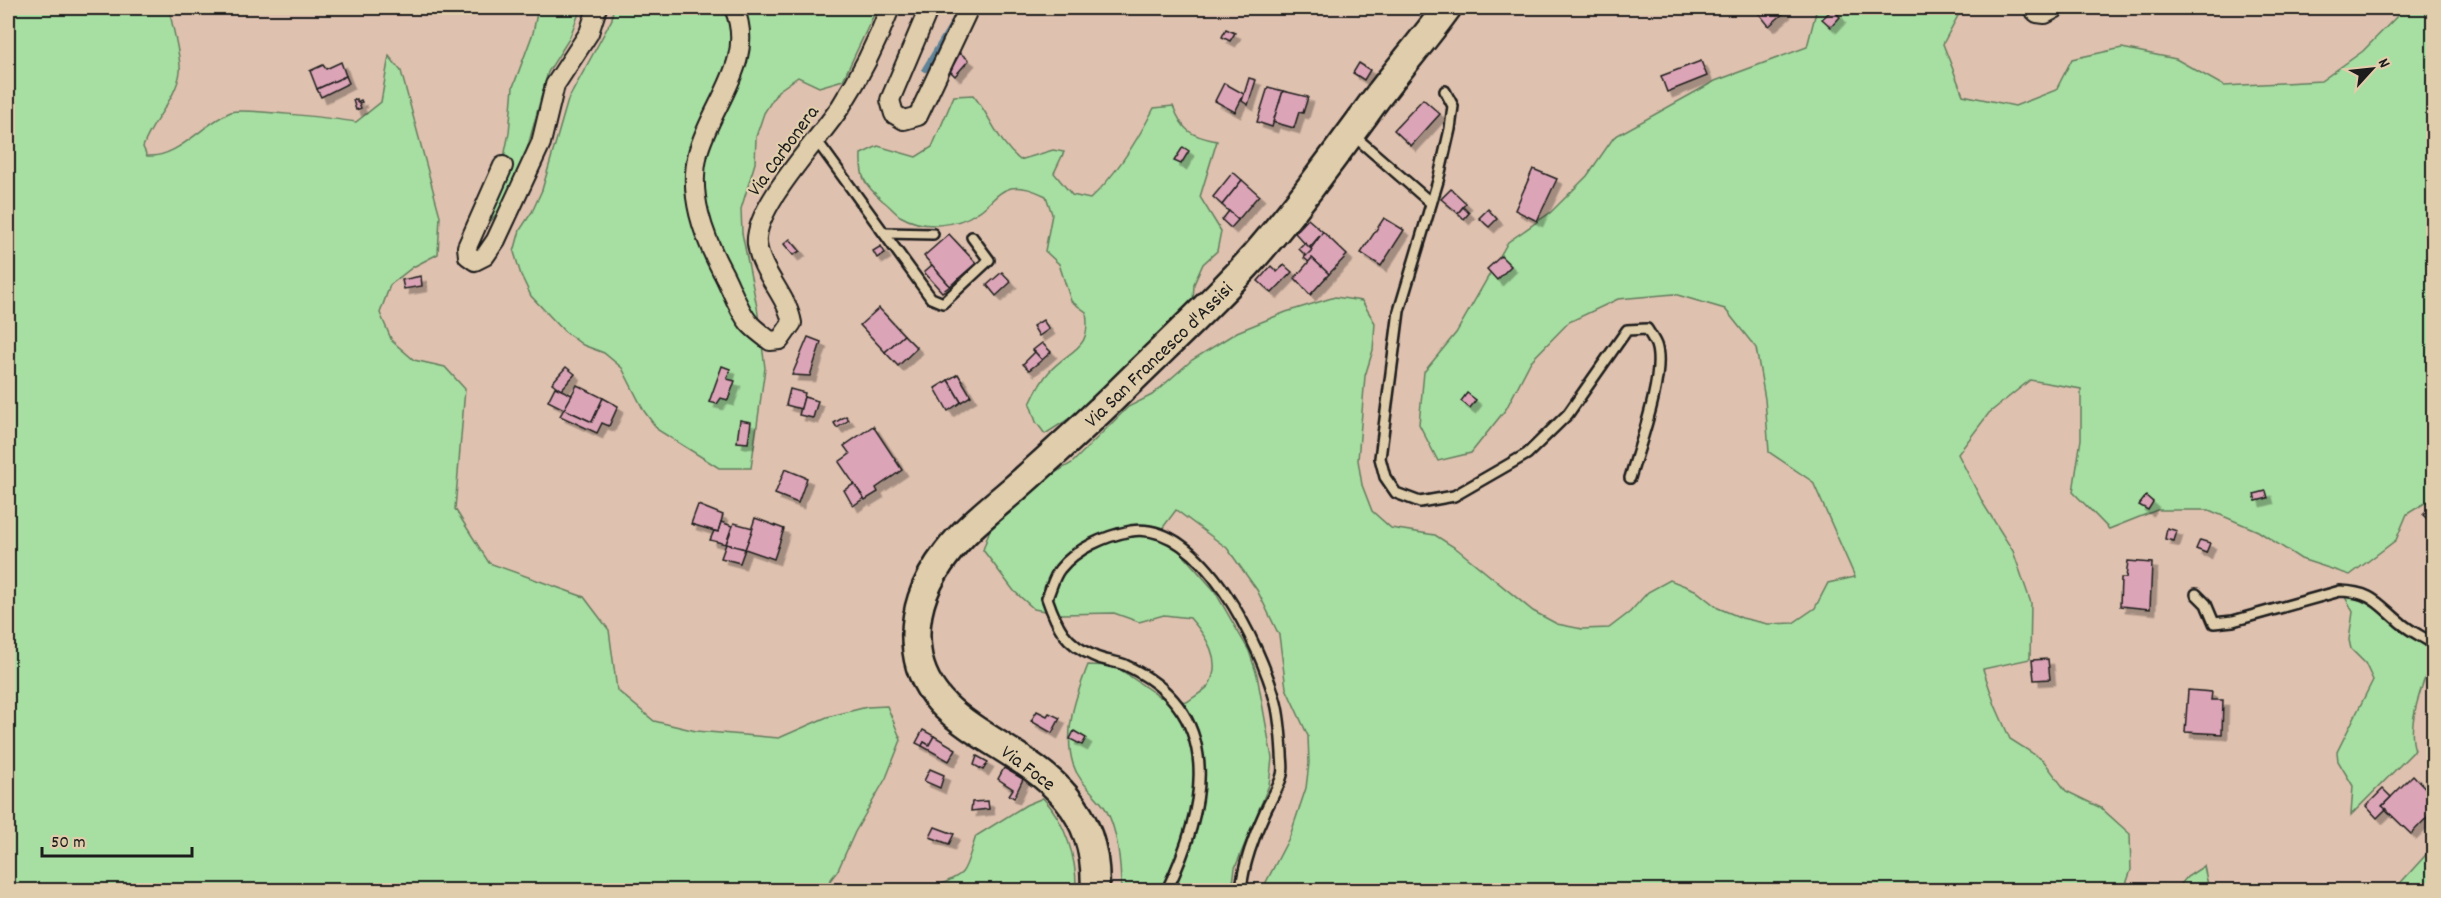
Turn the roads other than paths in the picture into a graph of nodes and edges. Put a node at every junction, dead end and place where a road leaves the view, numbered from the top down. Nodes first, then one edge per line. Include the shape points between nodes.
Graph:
1 (597, 8) edge
2 (734, 8) edge
3 (890, 8) edge
4 (929, 8) edge
5 (969, 8) edge
6 (1447, 8) edge
7 (2032, 8) edge
8 (2056, 8) edge
9 (1445, 91) dead end
10 (1352, 134) junction
11 (817, 141) junction
12 (503, 166) dead end
13 (1431, 203) junction
14 (885, 233) junction
15 (933, 234) dead end
16 (972, 237) dead end
17 (1630, 478) dead end
18 (2196, 594) dead end
19 (2433, 644) edge
20 (939, 701) joint
21 (1095, 891) edge
22 (1167, 891) edge
23 (1241, 891) edge

1 - 12 street via 589,33 555,85 541,143 496,240 485,256 475,261 468,256 467,247
2 - 11 street, Via Carbonera via 741,34 737,59 732,81 698,154 695,195 709,248 749,324 770,341 780,340 792,323 757,245 758,230 765,209
3 - 11 street, Via Carbonera via 878,40
4 - 5 street via 890,100 894,114 904,120 918,116
6 - 10 main road, Via San Francesco d'Assisi
7 - 8 street via 2045,14
9 - 13 lane via 1453,106
10 - 13 lane
10 - 20 main road, Via San Francesco d'Assisi via 1251,260 1072,438 965,532 946,554 930,577 916,622 921,673
11 - 14 lane
13 - 17 lane via 1399,311 1386,404 1380,458 1396,493 1420,502 1454,496 1527,454 1568,414 1627,330 1647,329 1656,346 1658,364 1652,402
14 - 15 lane
14 - 16 lane via 937,303 943,303 990,260
18 - 19 lane via 2206,604 2214,622 2233,621 2340,591 2355,591 2371,595 2402,625
20 - 21 main road, Via Foce via 953,715 1047,777 1067,797 1090,845
22 - 23 lane via 1197,809 1201,773 1198,745 1188,720 1155,684 1125,665 1094,657 1066,640 1047,598 1059,570 1081,550 1108,536 1134,531 1154,531 1176,541 1206,569 1235,607 1255,645 1276,704 1282,774 1263,816

